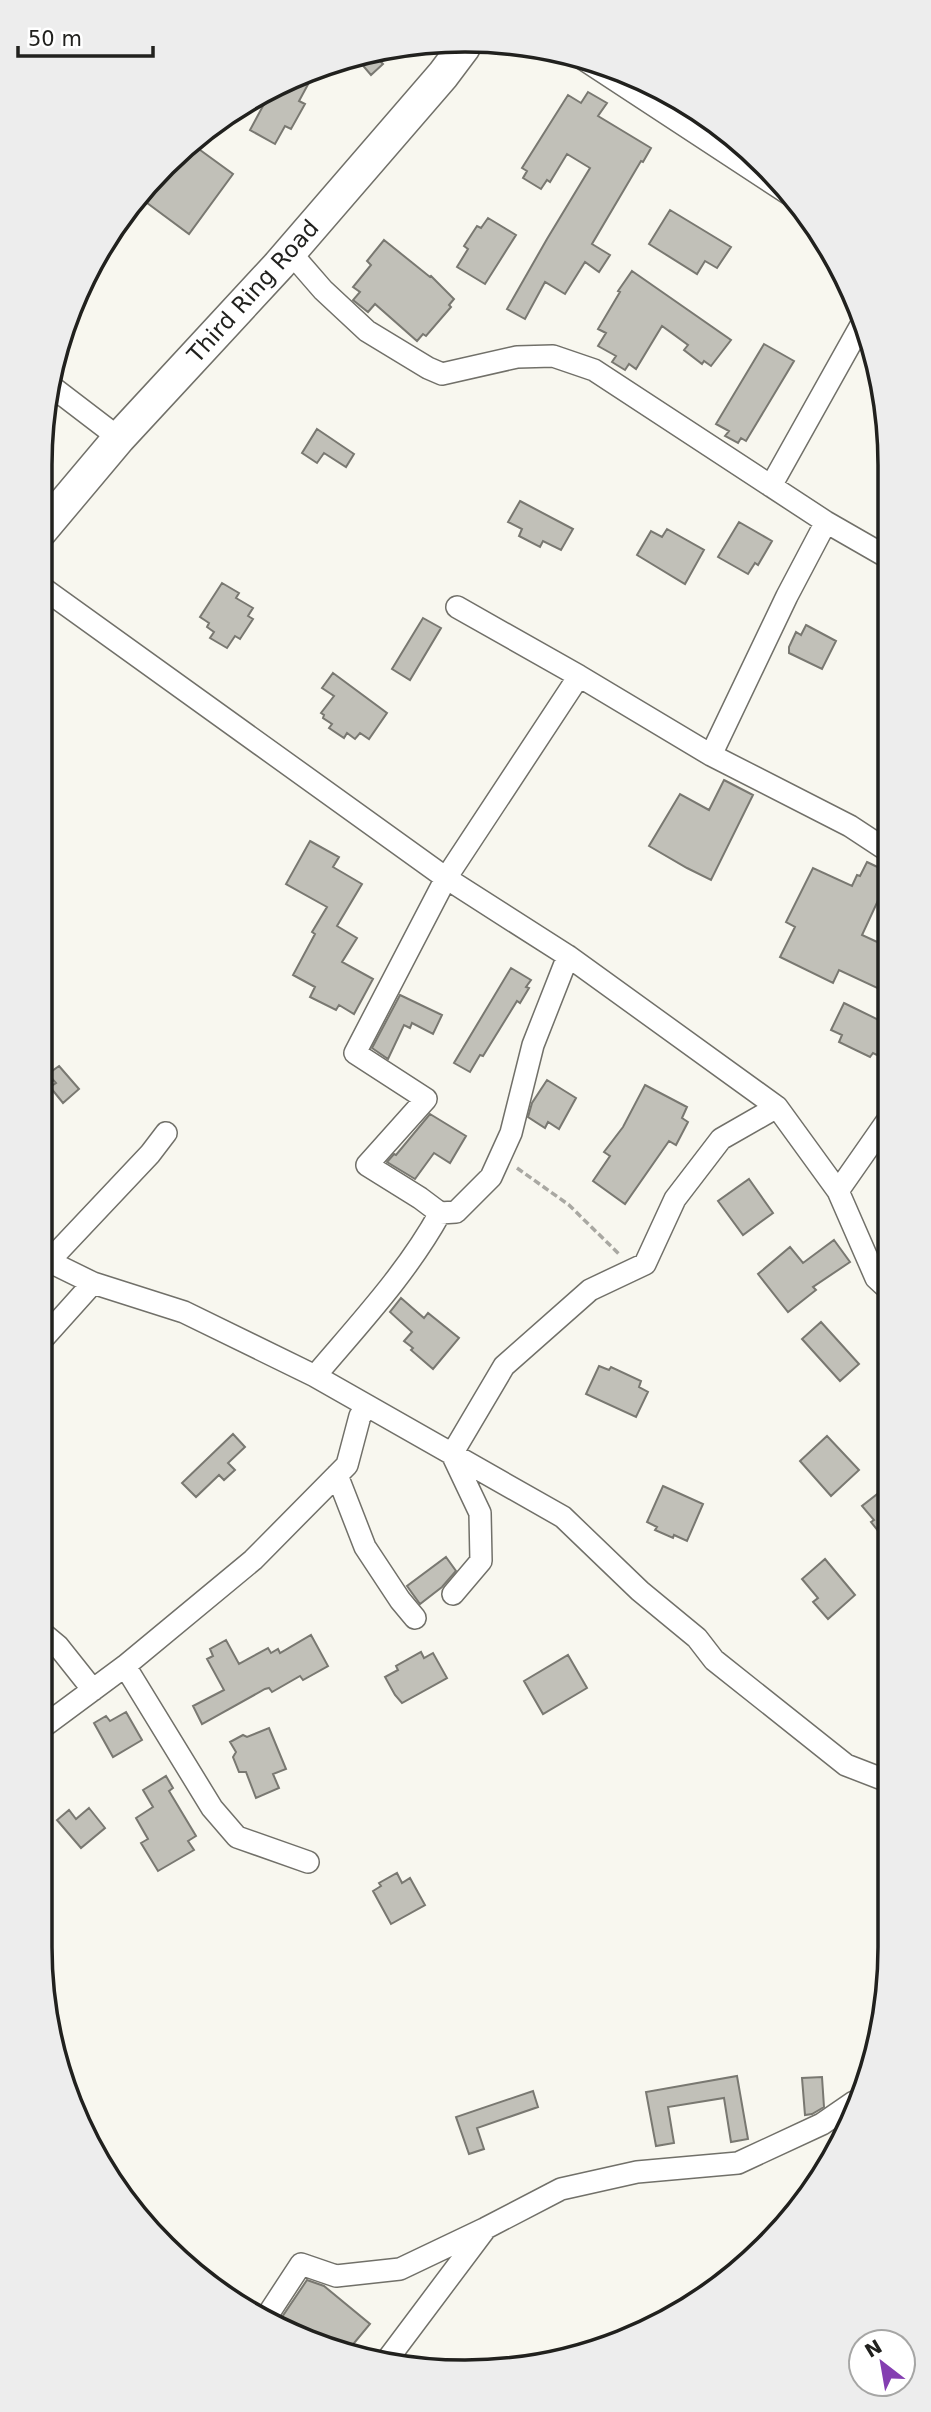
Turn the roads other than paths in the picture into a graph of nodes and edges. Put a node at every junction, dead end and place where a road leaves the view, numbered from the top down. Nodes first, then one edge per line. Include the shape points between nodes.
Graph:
1 (460, 52) edge
2 (635, 89) edge
3 (708, 131) edge
4 (290, 252) junction
5 (857, 334) edge
6 (59, 392) edge
7 (119, 438) junction
8 (771, 486) junction
9 (52, 518) edge
10 (826, 522) junction
11 (878, 552) edge
12 (52, 595) edge
13 (457, 607) dead end
14 (579, 676) junction
15 (711, 755) junction
16 (878, 844) edge
17 (446, 878) junction
18 (568, 956) junction
19 (776, 1107) junction
20 (166, 1133) dead end
21 (878, 1134) edge
22 (838, 1191) junction
23 (440, 1213) junction
24 (52, 1252) edge
25 (52, 1262) edge
26 (878, 1280) edge
27 (93, 1283) junction
28 (52, 1329) edge
29 (315, 1376) junction
30 (368, 1407) junction
31 (452, 1454) junction
32 (337, 1475) junction
33 (453, 1594) dead end
34 (415, 1618) dead end
35 (52, 1641) edge
36 (125, 1665) junction
37 (93, 1690) junction
38 (52, 1721) edge
39 (878, 1777) edge
40 (308, 1862) dead end
41 (846, 2108) edge
42 (486, 2228) junction
43 (271, 2310) edge
44 (392, 2353) edge

1 - 4 street, Third Ring Road
2 - 3 street
4 - 7 street, Third Ring Road
4 - 8 street via 368,331 428,368 442,374 517,357 553,356 594,370
5 - 8 street
6 - 7 street
7 - 9 street, Third Ring Road
8 - 10 street
10 - 11 street
10 - 15 street
12 - 17 street
13 - 14 street
14 - 15 street
14 - 17 street
15 - 16 street
17 - 18 street
17 - 23 street via 355,1054 426,1099 366,1165
18 - 19 street
18 - 23 street via 533,1045 512,1133 491,1177 456,1212
19 - 22 street
19 - 31 street via 721,1139 675,1199 645,1264 590,1290 504,1366
20 - 24 street
21 - 22 street
22 - 26 street
23 - 29 street via 390,1287
25 - 27 street
27 - 28 street
27 - 29 street via 184,1312
29 - 30 street
30 - 31 street
30 - 32 street via 360,1416 347,1465
31 - 33 street via 480,1513 481,1525 481,1561
31 - 39 street via 563,1517 697,1639 714,1660 846,1765
32 - 34 street via 365,1547
32 - 36 street via 253,1560
35 - 37 street
36 - 37 street
36 - 40 street via 212,1808 237,1838
37 - 38 street
41 - 42 street via 822,2124 738,2163 637,2172 562,2189
42 - 43 street via 400,2269 336,2276 301,2264
42 - 44 street

